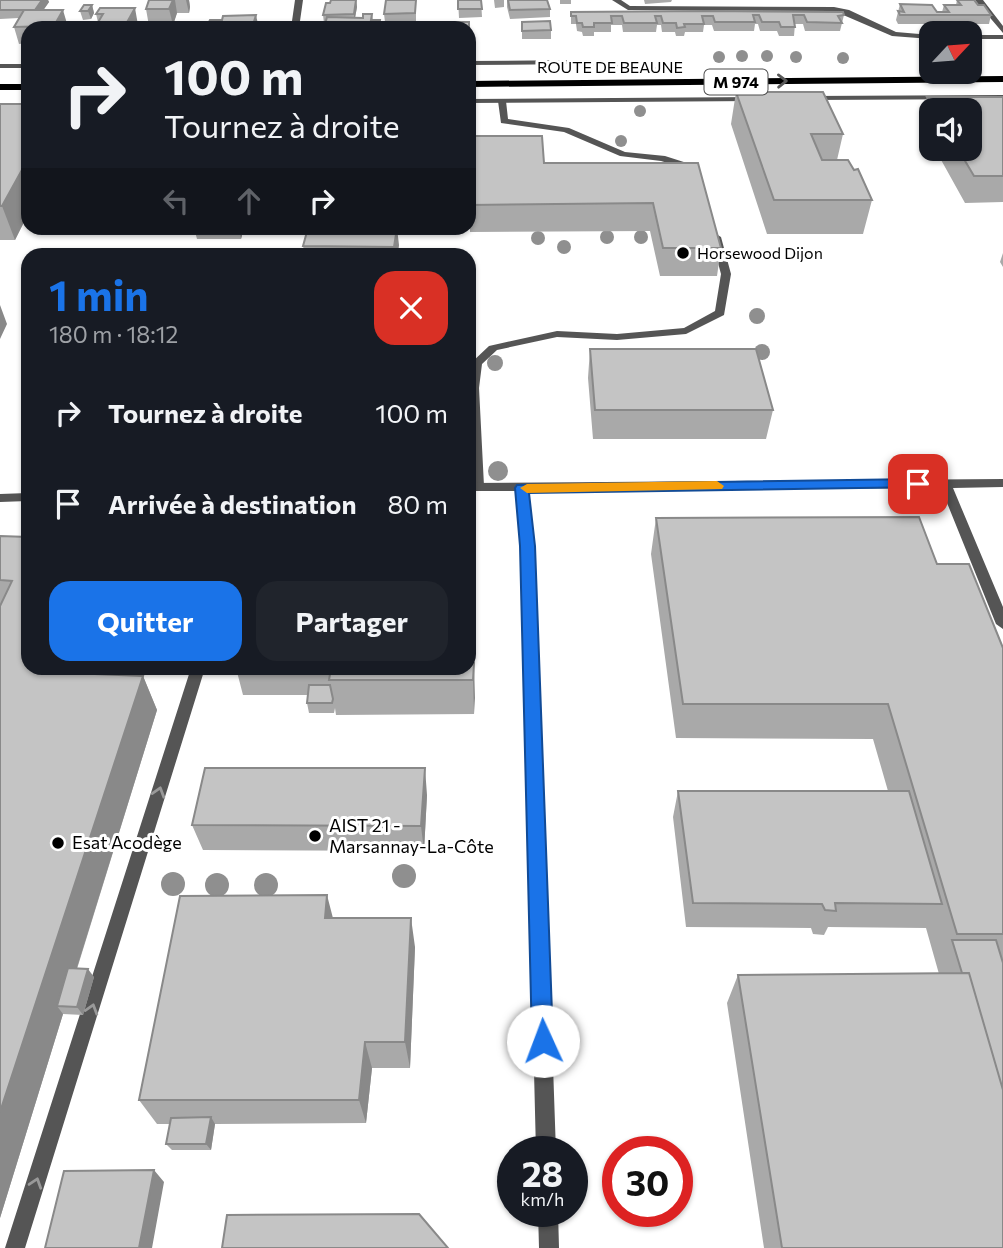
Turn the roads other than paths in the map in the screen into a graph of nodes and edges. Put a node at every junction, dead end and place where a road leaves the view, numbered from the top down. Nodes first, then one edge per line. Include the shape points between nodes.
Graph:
1 (299, 0) edge
2 (616, 0) edge
3 (807, 0) edge
4 (979, 0) edge
5 (810, 9) junction
6 (296, 21) edge
7 (1003, 30) edge
8 (919, 36) edge
9 (982, 37) edge
10 (1003, 37) edge
11 (476, 63) edge
12 (0, 66) edge
13 (21, 66) edge
14 (919, 68) edge
15 (865, 69) dead end
16 (665, 70) junction
17 (679, 70) dead end
18 (476, 72) edge
19 (0, 75) edge
20 (21, 75) edge
21 (1003, 79) edge
22 (476, 84) edge
23 (21, 87) edge
24 (0, 88) edge
25 (1003, 97) edge
26 (806, 98) edge
27 (765, 99) edge
28 (476, 101) edge
29 (502, 101) junction
30 (701, 180) edge
31 (712, 220) edge
32 (476, 369) edge
33 (945, 483) junction
34 (1003, 483) edge
35 (476, 487) edge
36 (522, 488) junction
37 (21, 497) edge
38 (0, 498) edge
39 (1003, 624) edge
40 (196, 675) edge
41 (546, 1136) edge
42 (548, 1227) edge
43 (15, 1248) edge
44 (549, 1248) edge

1 - 6 street
2 - 5 street via 628,8
3 - 5 street
4 - 7 street
5 - 8 street via 846,12 895,34
9 - 10 street
11 - 16 street, ROUTE DE BEAUNE via 581,62
12 - 13 street
14 - 15 main road
16 - 17 main road, ROUTE DE BEAUNE / M 974
16 - 18 main road, ROUTE DE BEAUNE / M 974
19 - 20 main road
22 -> 21 main road, ROUTE DE BEAUNE / M 974
23 - 24 main road
25 - 26 street
27 - 29 street
28 - 29 street
29 - 30 street via 504,121 566,130 623,154 674,162 687,166
31 - 32 street via 726,274 720,313 686,331 617,337 557,334 492,348
33 - 34 street
33 - 36 street
33 - 39 street
35 - 36 street
36 - 41 street
37 - 38 street
43 -> 40 street
42 - 44 street

